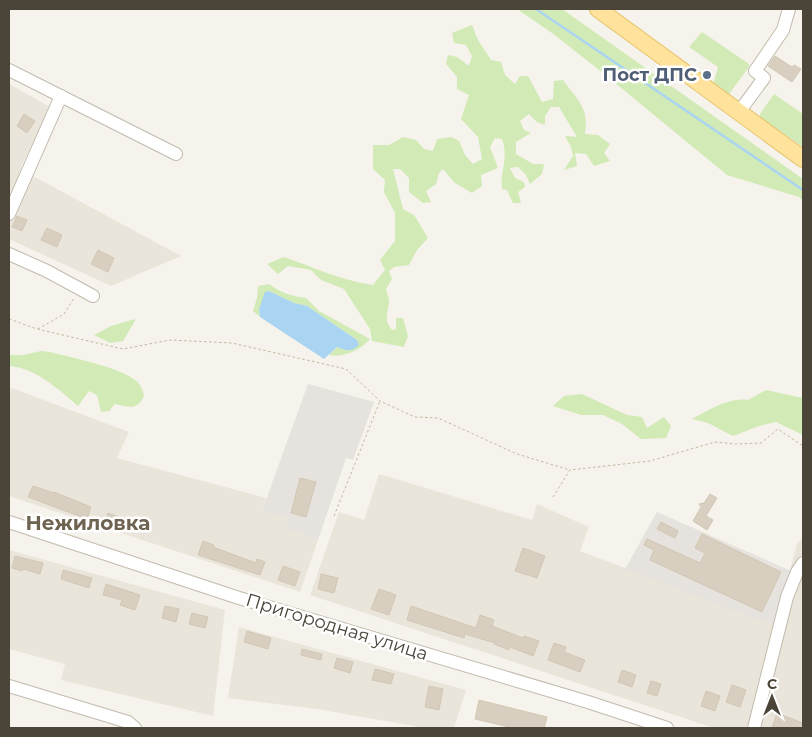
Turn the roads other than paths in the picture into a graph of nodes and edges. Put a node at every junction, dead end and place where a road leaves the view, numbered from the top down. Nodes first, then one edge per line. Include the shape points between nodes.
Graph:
1 (598, 9) edge
2 (789, 9) edge
3 (9, 70) edge
4 (62, 96) junction
5 (739, 112) junction
6 (176, 154) dead end
7 (803, 159) edge
8 (9, 214) edge
9 (9, 254) edge
10 (93, 296) dead end
11 (9, 522) edge
12 (803, 563) edge
13 (9, 686) edge
14 (136, 728) edge
15 (667, 728) edge
16 (754, 728) edge

1 - 5 main road
2 - 5 street via 783,30 755,71 764,78
3 - 4 street
4 - 6 street
4 - 8 street
5 - 7 main road
9 - 10 street
11 - 15 street, Пригородная улица via 239,598
12 - 16 street via 796,572 787,597
13 - 14 street via 128,722

